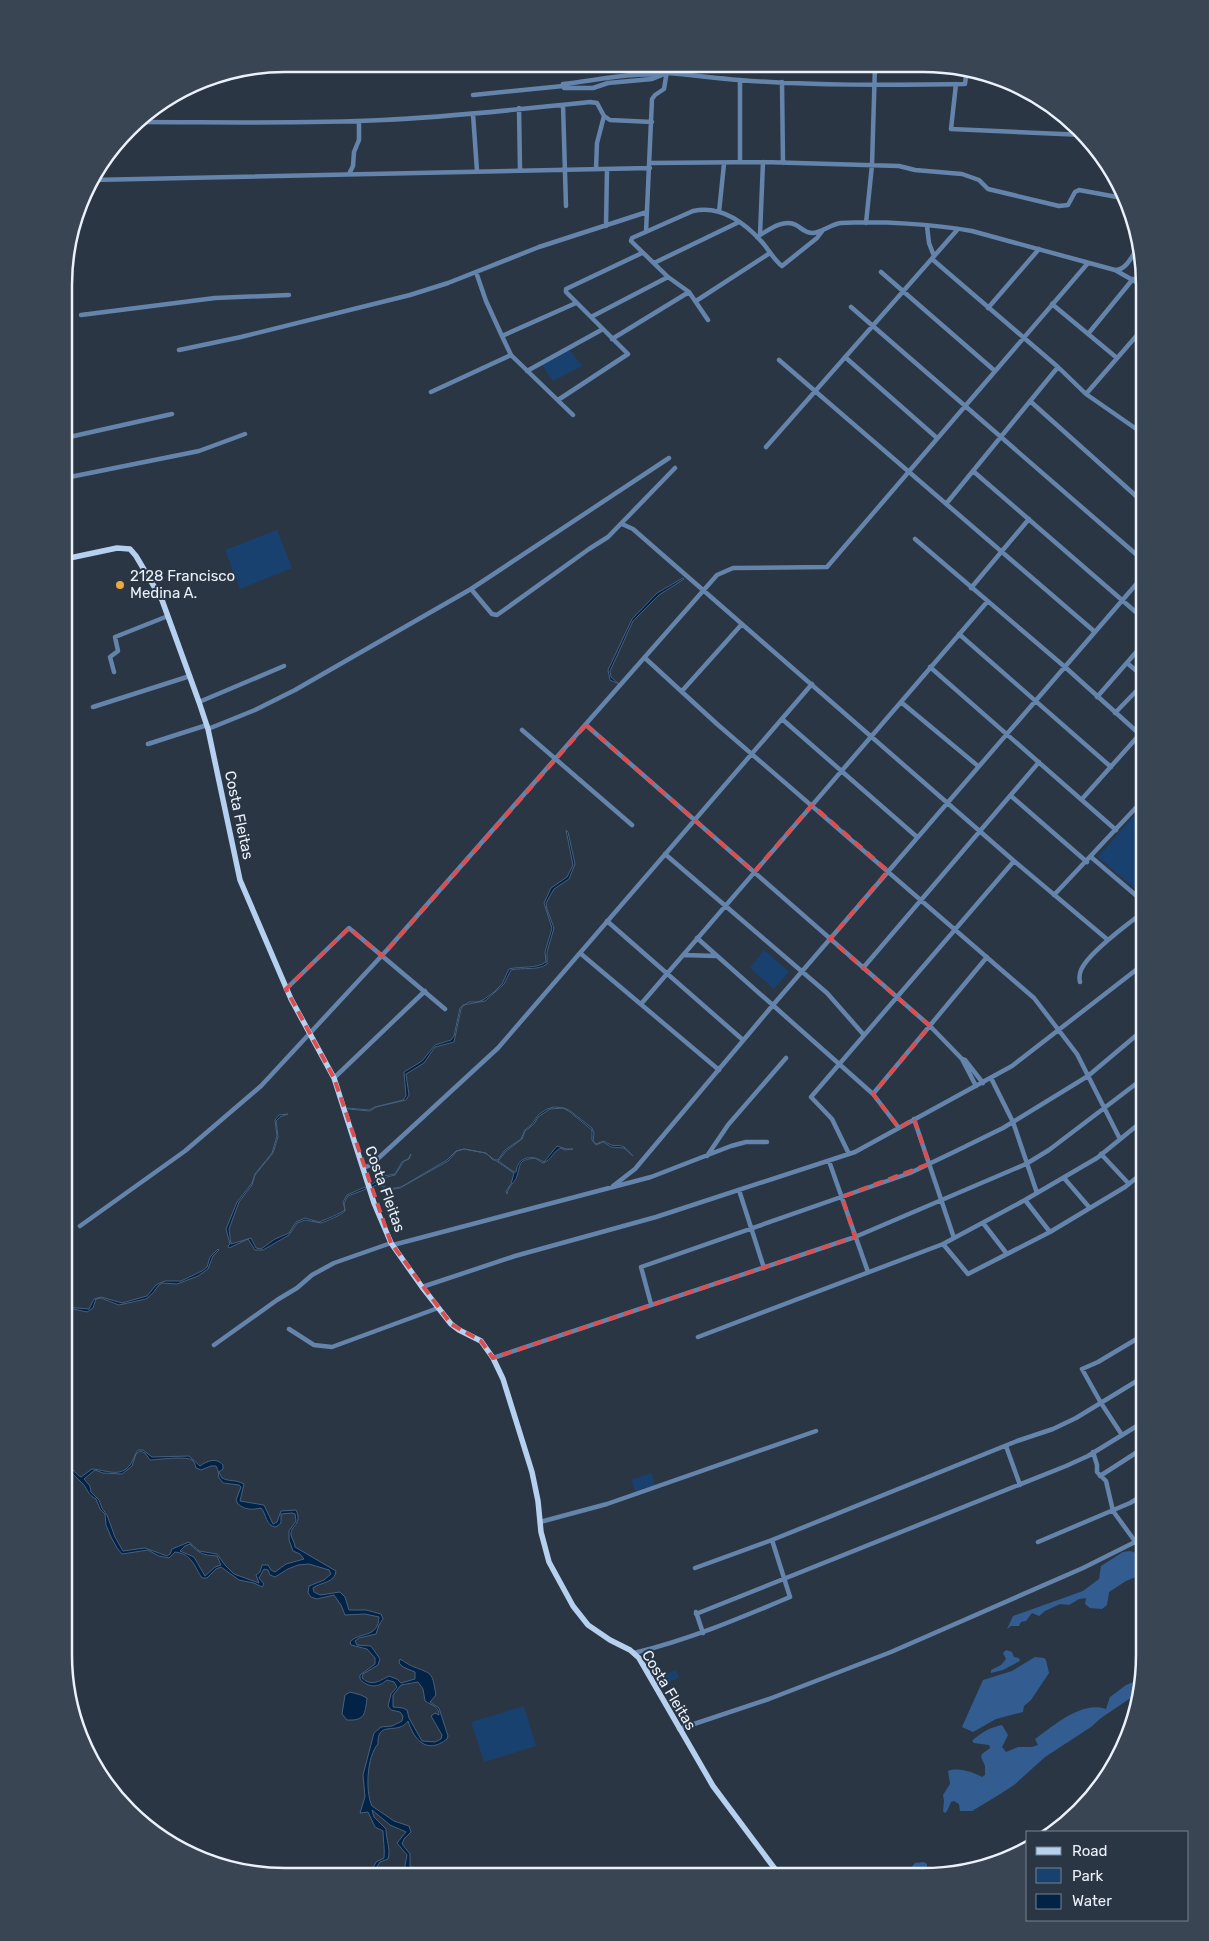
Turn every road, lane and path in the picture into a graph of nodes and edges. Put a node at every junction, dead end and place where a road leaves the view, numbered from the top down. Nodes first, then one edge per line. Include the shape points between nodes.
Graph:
1 (876, 72) edge
2 (667, 73) junction
3 (660, 75) junction
4 (966, 77) edge
5 (614, 78) junction
6 (740, 80) junction
7 (782, 82) junction
8 (608, 83) junction
9 (956, 84) junction
10 (875, 85) junction
11 (563, 86) junction
12 (473, 95) dead end
13 (562, 105) junction
14 (519, 108) junction
15 (473, 114) junction
16 (604, 116) junction
17 (359, 121) junction
18 (149, 122) edge
19 (652, 122) junction
20 (1074, 135) edge
21 (740, 162) junction
22 (763, 162) junction
23 (783, 163) junction
24 (724, 164) junction
25 (872, 165) junction
26 (650, 166) junction
27 (565, 169) junction
28 (596, 169) junction
29 (607, 169) junction
30 (520, 170) junction
31 (477, 171) junction
32 (348, 174) junction
33 (101, 180) edge
34 (1117, 197) edge
35 (566, 206) dead end
36 (647, 212) junction
37 (719, 212) junction
38 (740, 222) junction
39 (866, 223) junction
40 (606, 226) junction
41 (927, 226) junction
42 (958, 229) junction
43 (823, 230) junction
44 (646, 232) junction
45 (759, 236) junction
46 (1039, 249) junction
47 (642, 253) junction
48 (770, 253) junction
49 (1134, 253) edge
50 (933, 258) junction
51 (654, 263) junction
52 (1088, 263) junction
53 (1115, 270) junction
54 (476, 272) junction
55 (882, 272) dead end
56 (668, 277) junction
57 (1133, 279) junction
58 (1136, 281) edge
59 (904, 291) junction
60 (689, 292) junction
61 (289, 295) dead end
62 (696, 301) junction
63 (576, 303) junction
64 (1052, 304) junction
65 (851, 307) dead end
66 (988, 308) junction
67 (81, 316) dead end
68 (591, 317) junction
69 (708, 320) dead end
70 (873, 326) junction
71 (603, 329) junction
72 (1088, 334) junction
73 (502, 336) junction
74 (1136, 336) edge
75 (1024, 338) junction
76 (612, 339) junction
77 (179, 350) dead end
78 (511, 355) junction
79 (845, 357) junction
80 (1117, 358) junction
81 (779, 360) dead end
82 (1058, 367) junction
83 (527, 370) junction
84 (995, 371) junction
85 (816, 391) junction
86 (431, 392) dead end
87 (1086, 394) junction
88 (558, 400) junction
89 (1030, 401) junction
90 (965, 406) junction
91 (172, 414) dead end
92 (573, 414) dead end
93 (1136, 429) edge
94 (245, 434) dead end
95 (72, 436) edge
96 (1001, 437) junction
97 (938, 438) junction
98 (766, 447) dead end
99 (669, 458) dead end
100 (676, 468) dead end
101 (973, 471) junction
102 (909, 472) junction
103 (72, 477) edge
104 (1136, 496) edge
105 (946, 504) junction
106 (1029, 519) junction
107 (622, 524) junction
108 (914, 539) dead end
109 (1002, 552) junction
110 (1136, 554) edge
111 (72, 558) edge
112 (1136, 585) edge
113 (972, 588) junction
114 (471, 589) junction
115 (704, 590) junction
116 (1123, 600) junction
117 (987, 602) junction
118 (1136, 612) edge
119 (168, 616) junction
120 (742, 624) junction
121 (1095, 632) junction
122 (959, 634) junction
123 (1136, 652) edge
124 (645, 658) junction
125 (1127, 662) junction
126 (284, 666) dead end
127 (930, 667) junction
128 (1065, 667) junction
129 (1136, 670) edge
130 (114, 672) dead end
131 (190, 676) junction
132 (812, 684) junction
133 (682, 691) junction
134 (1136, 691) edge
135 (1097, 697) junction
136 (1035, 701) junction
137 (199, 702) junction
138 (901, 702) junction
139 (93, 707) dead end
140 (1115, 713) junction
141 (782, 719) junction
142 (586, 725) junction
143 (207, 727) junction
144 (522, 730) dead end
145 (1136, 731) edge
146 (1006, 734) junction
147 (871, 736) junction
148 (1136, 739) edge
149 (148, 744) dead end
150 (752, 754) junction
151 (556, 759) junction
152 (1039, 762) junction
153 (978, 766) junction
154 (1111, 767) junction
155 (841, 771) junction
156 (1010, 796) junction
157 (1082, 799) junction
158 (947, 802) junction
159 (812, 805) junction
160 (1136, 808) edge
161 (695, 820) junction
162 (632, 825) dead end
163 (1116, 830) junction
164 (980, 831) junction
165 (918, 837) junction
166 (665, 854) junction
167 (1091, 857) junction
168 (1014, 861) junction
169 (1087, 862) junction
170 (888, 871) junction
171 (754, 872) junction
172 (1054, 895) junction
173 (1136, 895) edge
174 (921, 900) junction
175 (725, 906) junction
176 (1136, 918) edge
177 (608, 921) junction
178 (954, 929) junction
179 (697, 938) junction
180 (830, 939) junction
181 (1108, 940) junction
182 (580, 953) junction
183 (683, 955) junction
184 (382, 956) junction
185 (717, 956) junction
186 (987, 957) junction
187 (863, 968) junction
188 (1136, 970) edge
189 (802, 972) junction
190 (667, 973) junction
191 (1080, 982) dead end
192 (286, 989) junction
193 (424, 991) junction
194 (896, 997) junction
195 (641, 1004) junction
196 (773, 1005) junction
197 (446, 1009) dead end
198 (930, 1026) junction
199 (1060, 1030) junction
200 (310, 1033) junction
201 (864, 1035) junction
202 (1136, 1036) edge
203 (743, 1040) junction
204 (786, 1058) dead end
205 (962, 1059) junction
206 (839, 1064) junction
207 (719, 1070) junction
208 (1088, 1076) junction
209 (334, 1078) junction
210 (991, 1078) junction
211 (983, 1083) junction
212 (1136, 1083) edge
213 (976, 1086) junction
214 (873, 1094) junction
215 (1104, 1107) junction
216 (914, 1119) junction
217 (1013, 1122) junction
218 (1136, 1126) edge
219 (899, 1128) junction
220 (1120, 1139) junction
221 (767, 1142) dead end
222 (849, 1154) junction
223 (1101, 1154) junction
224 (707, 1156) junction
225 (829, 1161) junction
226 (928, 1164) junction
227 (1026, 1164) junction
228 (363, 1168) junction
229 (1064, 1178) junction
230 (1136, 1178) edge
231 (1129, 1184) junction
232 (613, 1186) junction
233 (739, 1190) junction
234 (1037, 1193) junction
235 (842, 1196) junction
236 (1025, 1200) junction
237 (941, 1201) junction
238 (1089, 1207) junction
239 (983, 1223) junction
240 (80, 1226) dead end
241 (751, 1228) junction
242 (1050, 1232) junction
243 (855, 1237) junction
244 (954, 1238) junction
245 (392, 1244) junction
246 (943, 1244) junction
247 (1007, 1254) junction
248 (764, 1268) junction
249 (868, 1272) junction
250 (422, 1287) junction
251 (651, 1304) junction
252 (438, 1308) junction
253 (290, 1329) dead end
254 (698, 1337) dead end
255 (1136, 1339) edge
256 (214, 1345) dead end
257 (493, 1358) junction
258 (1136, 1382) edge
259 (1101, 1403) junction
260 (1136, 1427) edge
261 (816, 1431) dead end
262 (1122, 1436) junction
263 (1006, 1446) junction
264 (1091, 1452) junction
265 (1136, 1453) edge
266 (1100, 1476) junction
267 (1020, 1483) junction
268 (1136, 1499) edge
269 (1113, 1511) junction
270 (540, 1522) junction
271 (772, 1540) junction
272 (1038, 1542) dead end
273 (1136, 1542) joint
274 (695, 1568) dead end
275 (784, 1578) junction
276 (703, 1633) junction
277 (634, 1653) junction
278 (679, 1729) junction
279 (774, 1868) edge

1 - 10 street
2 - 3 street
2 - 6 street
2 - 19 street via 664,90 653,97
3 - 5 street
3 - 8 street via 652,79
4 - 9 street via 965,84
5 - 8 street
5 - 11 street
6 - 7 street
6 - 21 street
7 - 10 street
7 - 23 street
8 - 11 street via 593,88
9 - 10 street
9 - 20 street via 951,129
10 - 25 street
11 - 12 street
13 - 14 street
13 - 16 street via 593,102 599,105
13 - 27 street
14 - 15 street
14 - 30 street
15 - 17 street
15 - 31 street
16 - 19 street via 618,121
16 - 28 street via 597,143
17 - 18 street
17 - 32 street via 359,140
19 - 26 street
21 - 22 street
21 - 24 street
22 - 23 street
22 - 45 street
23 - 25 street
24 - 26 street
24 - 37 street
25 - 34 street via 962,174 980,180 988,189 1059,206 1068,204 1080,190
25 - 39 street
26 - 29 street
26 - 36 street
27 - 28 street
27 - 30 street
27 - 35 street
28 - 29 street
29 - 40 street
30 - 31 street
31 - 32 street
32 - 33 street
36 - 40 street
36 - 44 street
37 - 38 street
37 - 44 street via 693,211
38 - 45 street
38 - 51 street
39 - 41 street
39 - 43 street via 839,223
40 - 54 street
41 - 42 street
41 - 50 street
42 - 46 street
42 - 50 street
43 - 45 street via 810,233 792,223 785,223
43 - 48 street via 783,266
44 - 47 street via 631,239
45 - 48 street
46 - 52 street
46 - 66 street
47 - 51 street
47 - 63 street via 566,289
48 - 62 street
49 - 53 street via 1122,269
50 - 59 street
50 - 66 street
51 - 56 street
52 - 53 street
52 - 64 street
53 - 57 street
54 - 73 street
54 - 77 street via 410,296
55 - 59 street
56 - 60 street
56 - 68 street
57 - 58 street
57 - 72 street
59 - 70 street
59 - 84 street
60 - 62 street
60 - 76 street
61 - 67 street via 215,298
62 - 69 street
63 - 68 street
63 - 73 street
64 - 72 street
64 - 75 street
65 - 70 street
66 - 75 street
68 - 71 street
70 - 79 street
70 - 90 street
71 - 76 street
71 - 83 street
72 - 80 street
73 - 78 street
74 - 80 street
75 - 82 street
75 - 84 street
76 - 88 street via 628,354
78 - 83 street
78 - 86 street
79 - 85 street
79 - 97 street
80 - 87 street
81 - 85 street
82 - 87 street
82 - 89 street
83 - 88 street
84 - 90 street
85 - 98 street
85 - 102 street
87 - 93 street
88 - 92 street
89 - 96 street
89 - 104 street
90 - 96 street
90 - 97 street
91 - 95 street
94 - 103 street via 199,451
96 - 101 street
96 - 110 street
97 - 102 street
99 - 114 street
100 - 107 street
101 - 105 street
101 - 106 street
102 - 105 street
102 - 115 street via 827,567 733,568 717,575
105 - 109 street
106 - 109 street
106 - 116 street
107 - 114 street via 606,539 497,615 492,614
107 - 115 street via 633,529
108 - 113 street
109 - 113 street
109 - 121 street
111 - 119 main road, Costa Fleitas via 117,548 130,549
112 - 116 street
113 - 117 street
114 - 143 street via 295,690 255,710
115 - 120 street
115 - 124 street
116 - 118 street
116 - 121 street
117 - 122 street
117 - 128 street
119 - 130 street via 115,638 118,651 110,657
119 - 131 main road, Costa Fleitas
120 - 132 street
120 - 133 street
121 - 128 street
122 - 127 street
122 - 136 street
123 - 125 street
124 - 133 street
124 - 142 street
125 - 129 street
125 - 135 street
126 - 137 street
127 - 138 street
127 - 146 street
128 - 135 street
128 - 136 street
131 - 137 main road, Costa Fleitas
131 - 139 street
132 - 141 street
132 - 147 street
133 - 150 street
134 - 140 street
135 - 140 street
136 - 146 street
136 - 154 street
137 - 143 main road, Costa Fleitas
138 - 147 street
138 - 153 street
140 - 145 street
141 - 150 street
141 - 155 street
142 - 151 street
142 - 161 street
143 - 149 street
143 - 192 main road, Costa Fleitas via 237,870
144 - 151 street
146 - 152 street
146 - 153 street
147 - 155 street
147 - 158 street
148 - 154 street
150 - 159 street
150 - 161 street
151 - 162 street
151 - 184 street
152 - 156 street
152 - 157 street
153 - 158 street
154 - 157 street
155 - 159 street
155 - 165 street
156 - 164 street
156 - 169 street
157 - 163 street
158 - 164 street
158 - 165 street
159 - 170 street
159 - 171 street
160 - 163 street
161 - 166 street
161 - 171 street
163 - 167 street
164 - 168 street
164 - 174 street
165 - 170 street
166 - 175 street
166 - 177 street
167 - 169 street
167 - 173 street
168 - 172 street
168 - 178 street
169 - 172 street
170 - 174 street
170 - 180 street
171 - 175 street
171 - 180 street
172 - 181 street
174 - 178 street
174 - 187 street
175 - 179 street
175 - 189 street
176 - 181 street
177 - 182 street
177 - 190 street
178 - 186 street
178 - 194 street
179 - 183 street
179 - 185 street
180 - 187 street
180 - 189 street
181 - 191 street via 1082,967
182 - 195 street
182 - 228 street via 498,1048 370,1166
183 - 185 street
183 - 190 street
184 - 192 street via 349,928
184 - 193 street
184 - 200 street
185 - 196 street
186 - 198 street
186 - 199 street via 1034,998
187 - 194 street
188 - 199 street
189 - 196 street
189 - 201 street via 827,993
190 - 195 street
190 - 203 street
192 - 200 main road, Costa Fleitas
193 - 197 street
193 - 209 street
194 - 198 street
194 - 201 street
195 - 207 street
196 - 203 street
196 - 206 street
198 - 205 street
198 - 214 street
199 - 208 street
199 - 210 street
200 - 209 main road, Costa Fleitas
200 - 240 street via 261,1086 209,1132
201 - 206 street
202 - 208 street
203 - 207 street
204 - 224 street via 728,1125
205 - 211 street
205 - 213 street
206 - 214 street
206 - 222 street via 811,1097 832,1119
207 - 232 street via 635,1169
208 - 215 street
208 - 217 street
209 - 228 main road, Costa Fleitas
210 - 211 street
210 - 217 street
211 - 213 street
212 - 215 street
213 - 216 street
214 - 219 street
215 - 220 street
215 - 227 street
216 - 219 street
216 - 226 street
217 - 226 street
217 - 227 street
218 - 220 street
219 - 222 street
220 - 223 street
221 - 224 street via 746,1142
222 - 225 street
223 - 229 street
223 - 231 street
224 - 232 street via 651,1177
225 - 233 street
225 - 235 street
226 - 235 street
226 - 237 street
227 - 234 street
227 - 237 street
228 - 245 main road, Costa Fleitas
229 - 234 street
229 - 238 street
230 - 231 street
231 - 238 street
232 - 245 street
233 - 241 street
233 - 250 street
234 - 236 street
235 - 241 street
235 - 243 street
236 - 239 street
236 - 242 street
237 - 243 street
237 - 244 street
238 - 242 street
239 - 244 street
239 - 247 street
241 - 248 street
241 - 251 street via 641,1267
242 - 247 street
243 - 248 street
243 - 249 street
244 - 246 street
245 - 250 main road, Costa Fleitas
245 - 256 street via 334,1263 312,1275
246 - 247 street via 968,1274
246 - 249 street
248 - 251 street
249 - 254 street
250 - 252 main road, Costa Fleitas
251 - 257 street
252 - 253 street via 332,1347 314,1345
252 - 257 main road, Costa Fleitas via 459,1330 481,1341
255 - 259 street via 1082,1369
257 - 270 main road, Costa Fleitas via 503,1378 532,1472
258 - 259 street
259 - 262 street
259 - 263 street via 1053,1429
260 - 262 street
261 - 270 street via 607,1504
262 - 264 street
263 - 267 street
263 - 271 street
264 - 266 street
264 - 267 street via 1066,1466
265 - 266 street
266 - 269 street via 1106,1481
267 - 275 street
268 - 269 street
269 - 272 street
269 - 273 street
270 - 277 main road, Costa Fleitas via 549,1562 582,1618 593,1629
271 - 274 street
271 - 275 street
273 - 278 street via 891,1652 769,1699
275 - 276 street via 790,1597
275 - 276 street via 696,1612
276 - 277 street
277 - 278 main road, Costa Fleitas
278 - 279 main road, Costa Fleitas via 713,1786

